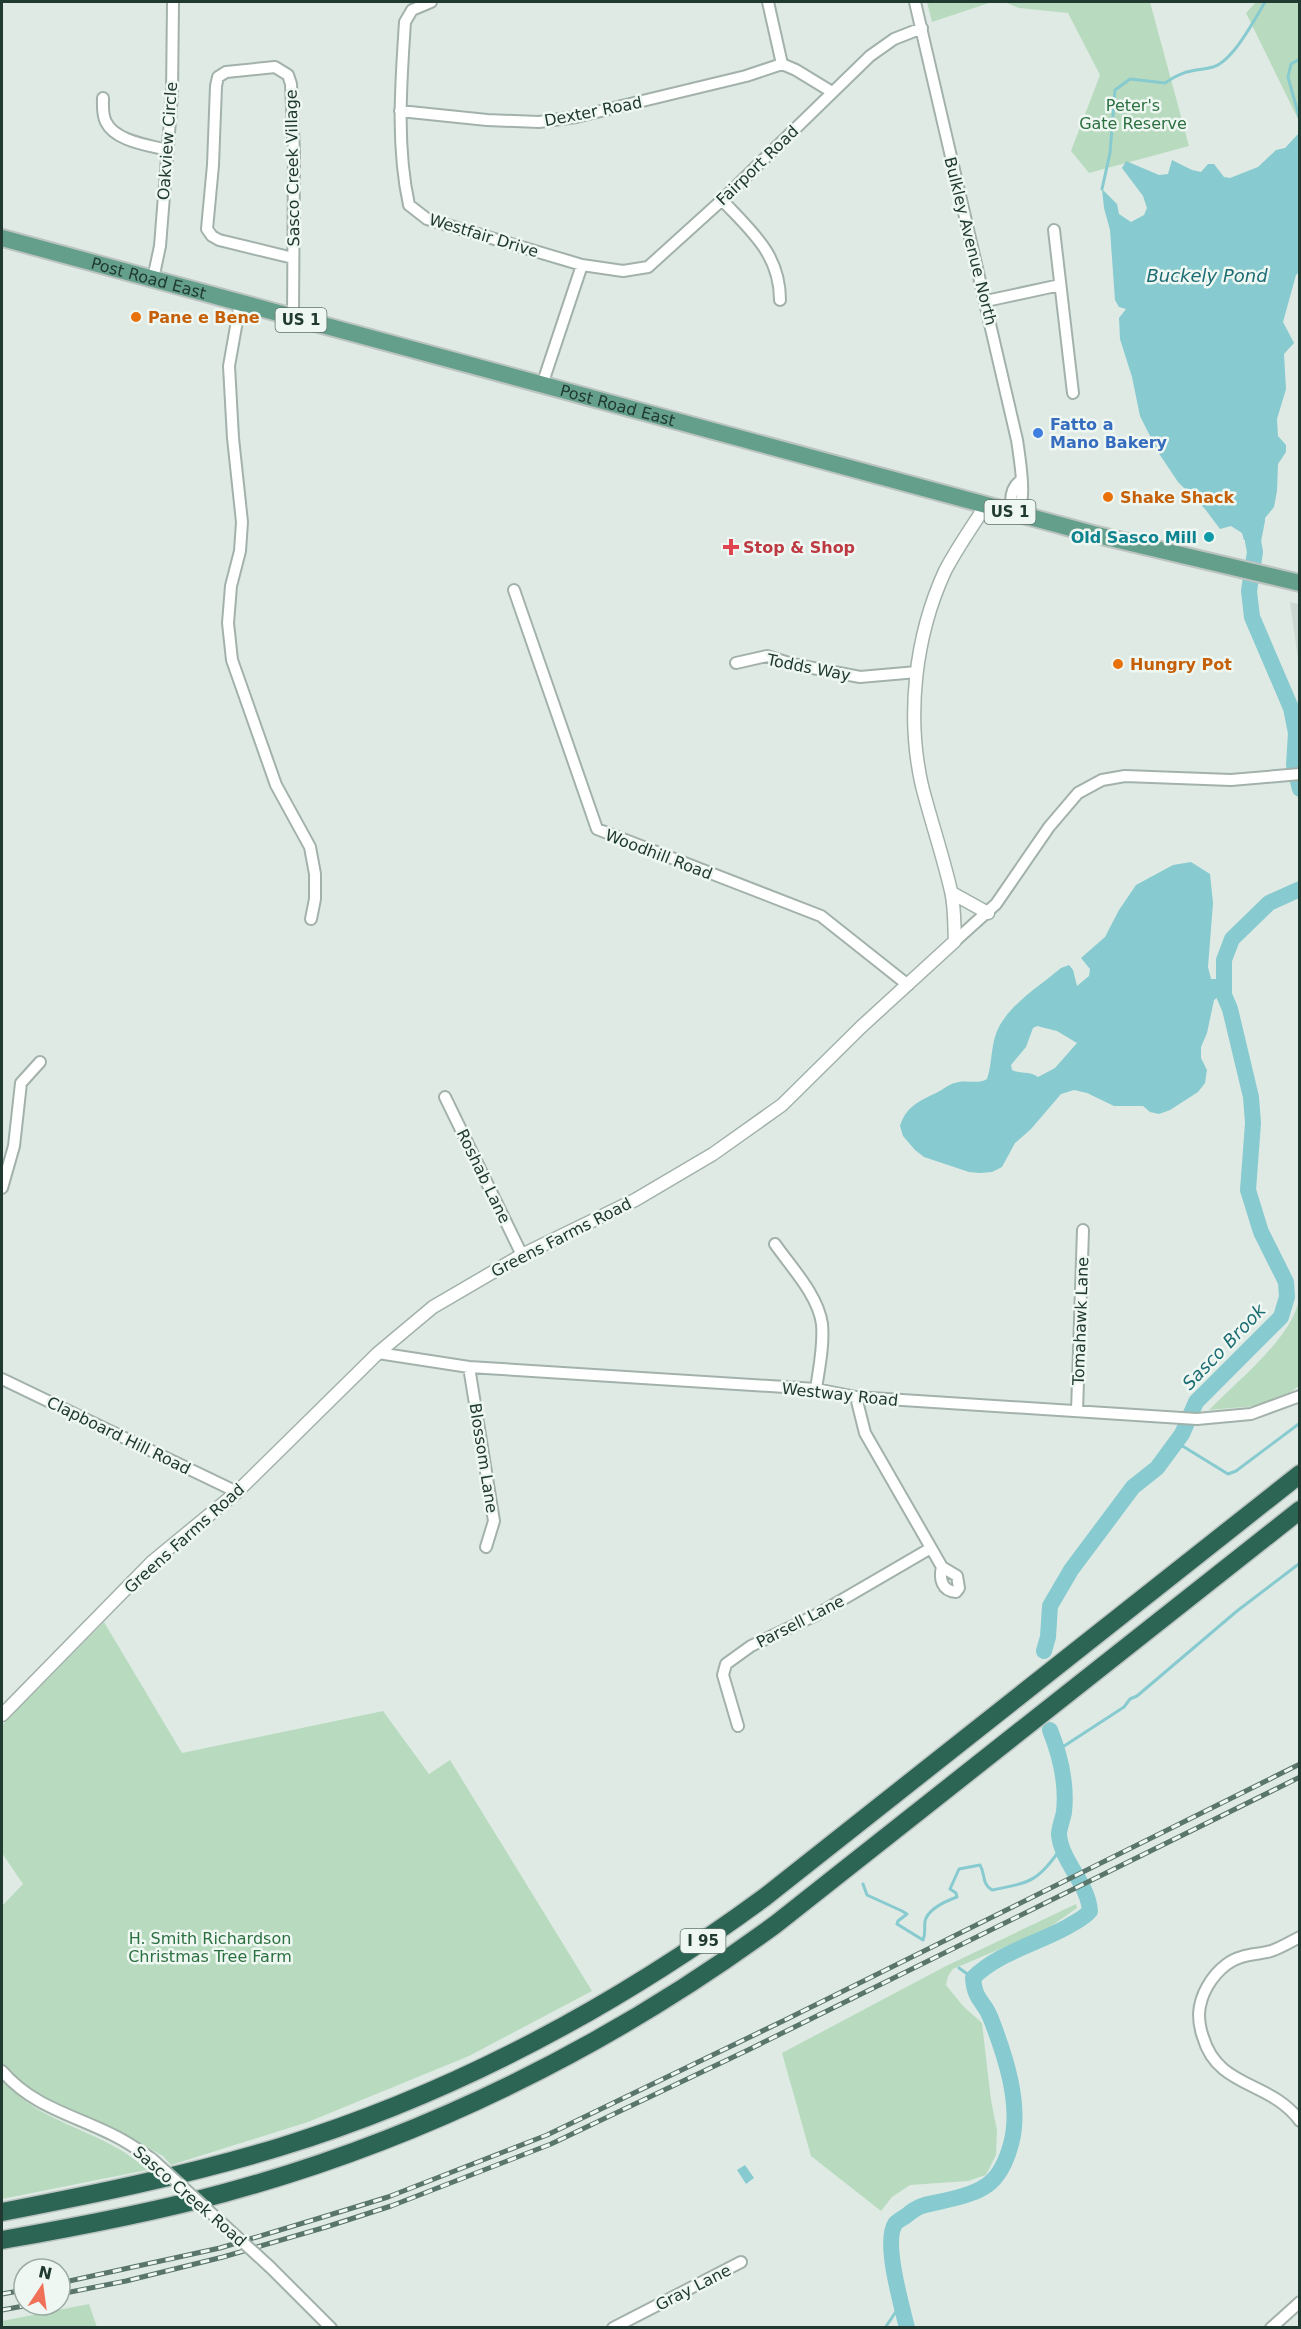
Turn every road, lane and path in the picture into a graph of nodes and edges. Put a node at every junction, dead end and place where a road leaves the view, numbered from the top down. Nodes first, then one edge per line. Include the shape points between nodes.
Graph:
1 (173, 2) edge
2 (431, 2) edge
3 (768, 2) edge
4 (915, 2) edge
5 (922, 28) junction
6 (782, 64) junction
7 (832, 92) junction
8 (103, 98) dead end
9 (400, 111) junction
10 (167, 150) junction
11 (722, 200) junction
12 (1054, 230) dead end
13 (2, 238) edge
14 (293, 258) junction
15 (582, 265) junction
16 (153, 279) junction
17 (1060, 285) junction
18 (780, 300) dead end
19 (986, 301) junction
20 (240, 304) junction
21 (293, 318) junction
22 (542, 386) junction
23 (1073, 393) dead end
24 (986, 505) junction
25 (1012, 512) junction
26 (1299, 583) edge
27 (514, 590) dead end
28 (736, 663) dead end
29 (917, 672) junction
30 (1299, 774) edge
31 (952, 893) junction
32 (988, 913) junction
33 (311, 919) dead end
34 (955, 942) junction
35 (908, 985) junction
36 (40, 1062) dead end
37 (445, 1097) dead end
38 (2, 1188) edge
39 (1083, 1230) dead end
40 (775, 1244) dead end
41 (522, 1255) junction
42 (378, 1353) junction
43 (469, 1367) junction
44 (2, 1378) edge
45 (816, 1389) junction
46 (1299, 1396) edge
47 (856, 1397) junction
48 (1077, 1411) junction
49 (1299, 1474) edge
50 (237, 1492) junction
51 (1299, 1510) edge
52 (486, 1547) dead end
53 (931, 1548) junction
54 (942, 1567) dead end
55 (2, 1715) edge
56 (738, 1726) dead end
57 (1299, 1937) edge
58 (2, 2071) edge
59 (1299, 2121) edge
60 (2, 2212) edge
61 (2, 2240) edge
62 (741, 2262) dead end
63 (1299, 2302) edge
64 (331, 2328) edge
65 (613, 2328) edge
66 (1271, 2328) edge

1 - 10 street, Oakview Circle
2 - 9 street, Westfair Drive via 412,10 405,22
3 - 6 street
4 - 5 street, Bulkley Avenue North
5 - 7 street, Fairport Road via 894,39 870,56
5 - 19 street, Bulkley Avenue North
6 - 7 street
6 - 9 street, Dexter Road via 558,120 487,120
7 - 11 street, Fairport Road
8 - 10 street via 104,119 111,130
9 - 15 street, Westfair Drive via 406,192 409,205 416,212 427,219
10 - 16 street, Oakview Circle via 160,246
11 - 15 street, Fairport Road via 648,267 623,271
11 - 18 street via 774,262
12 - 17 street
13 - 16 main road, Post Road East / US 1
14 - 14 street, Sasco Creek Village via 294,153 288,75 275,67 226,72 218,77 216,86 207,229 219,240
14 - 21 street, Sasco Creek Village
15 - 22 street
16 - 20 main road, Post Road East / US 1
17 - 19 street
17 - 23 street
19 - 25 street, Bulkley Avenue North via 1020,454 1020,482 1011,498
20 - 21 main road, Post Road East / US 1
20 - 33 street via 229,366 242,522 228,623 232,660 276,785 310,848 315,874
21 - 22 main road, Post Road East / US 1
22 - 24 main road, Post Road East / US 1
24 - 25 main road, Post Road East / US 1
24 - 29 street via 955,553 938,589 926,622
25 - 26 main road, Post Road East / US 1
27 - 35 street, Woodhill Road via 597,830 821,916
28 - 29 street, Todds Way via 767,656 860,677
29 - 31 street via 915,726 919,771
30 - 32 street, Greens Farms Road via 1231,780 1125,776 1102,780 1078,793
31 - 32 street
31 - 34 street
32 - 34 street, Greens Farms Road
34 - 35 street, Greens Farms Road
35 - 41 street, Greens Farms Road via 782,1105 713,1154 635,1200
36 - 38 street via 21,1083 14,1146
37 - 41 street, Roshab Lane
39 - 48 street, Tomahawk Lane
40 - 45 street via 812,1298 822,1322
41 - 42 street, Greens Farms Road via 434,1307
42 - 43 street, Westway Road
42 - 50 street, Greens Farms Road
43 - 45 street, Westway Road
43 - 52 street, Blossom Lane via 494,1521
44 - 50 street, Clapboard Hill Road
45 - 47 street, Westway Road
46 - 48 street, Westway Road via 1251,1414 1197,1419
47 - 48 street, Westway Road
47 - 53 street via 865,1434
49 - 60 highway, I 95 via 783,1883 681,1956 593,2010 441,2086 313,2136 148,2183
50 - 55 street, Greens Farms Road via 152,1562
51 - 61 highway, I 95 via 776,1924 692,1983 604,2036 451,2113 323,2163 191,2202
53 - 54 street
53 - 56 street, Parsell Lane via 816,1615 751,1646 726,1664 723,1675
57 - 59 street via 1281,1948 1228,1963 1204,1992 1198,2023 1208,2053 1221,2070 1288,2106
58 - 64 street, Sasco Creek Road, bridge via 41,2104 117,2137 152,2159
62 - 65 street, Gray Lane
63 - 66 street

